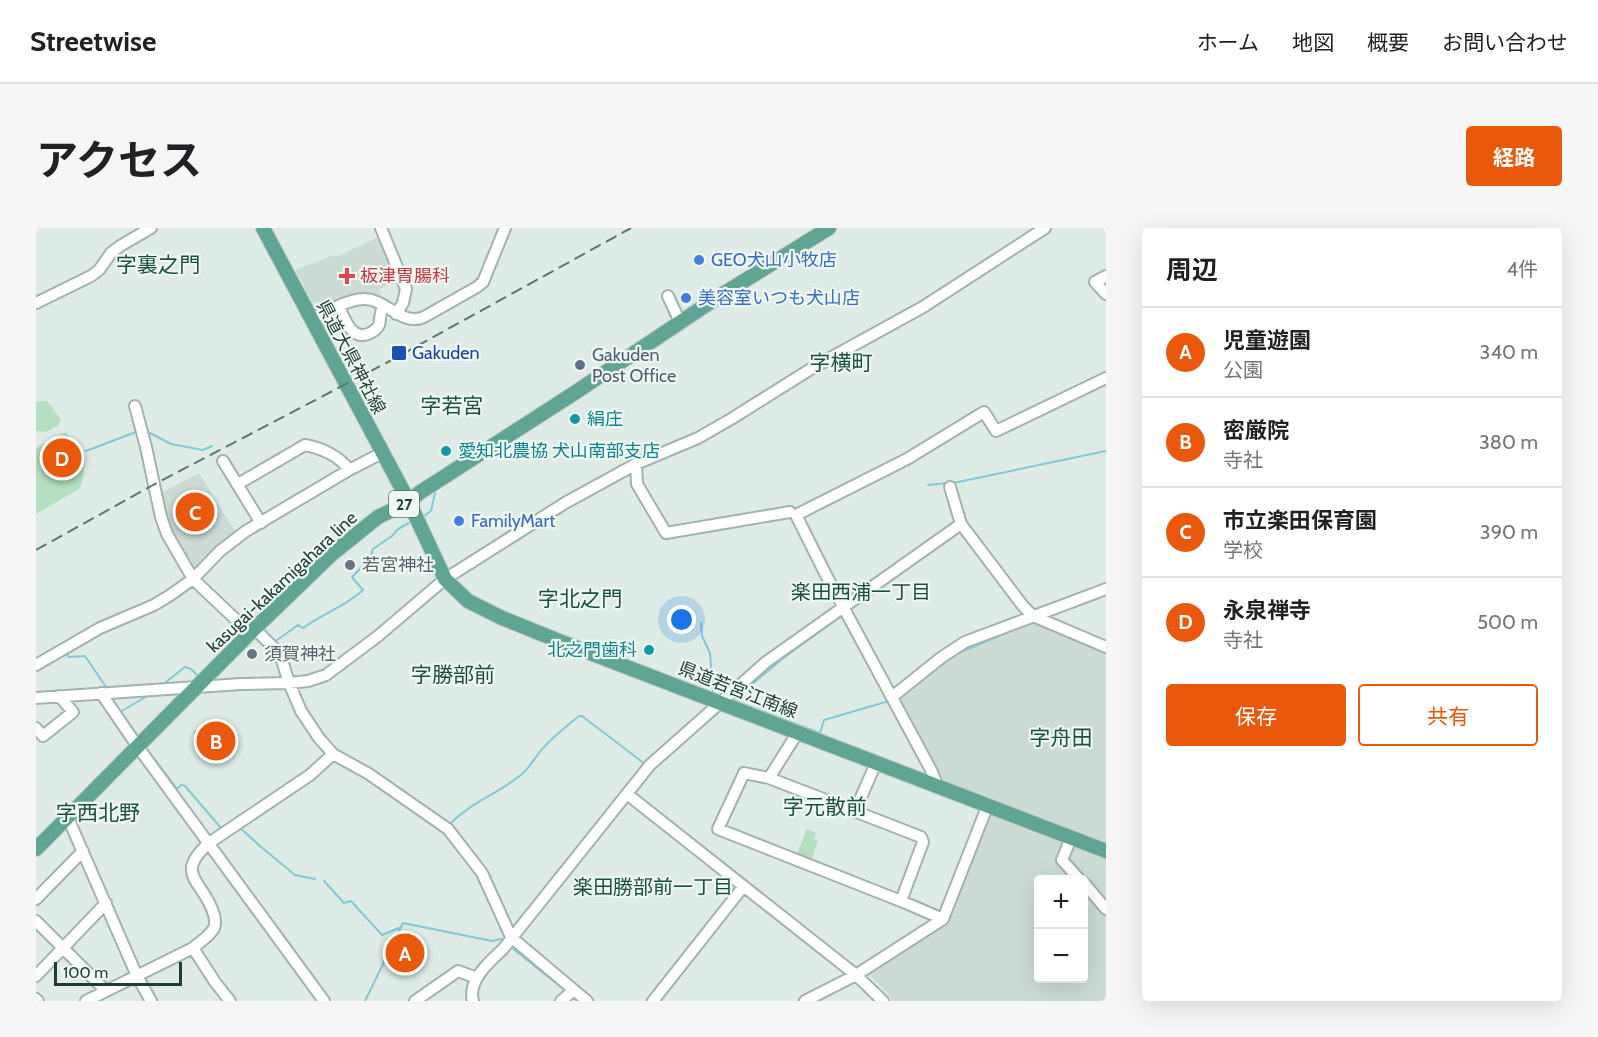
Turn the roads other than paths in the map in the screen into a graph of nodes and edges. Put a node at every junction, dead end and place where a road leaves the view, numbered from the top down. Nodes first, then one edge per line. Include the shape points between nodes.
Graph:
1 (151, 228) edge
2 (381, 228) edge
3 (505, 228) edge
4 (829, 228) edge
5 (1045, 228) edge
6 (266, 229) edge
7 (1106, 276) edge
8 (1106, 294) edge
9 (668, 296) dead end
10 (36, 303) edge
11 (384, 306) junction
12 (339, 307) junction
13 (396, 314) junction
14 (310, 320) junction
15 (680, 322) junction
16 (1106, 378) edge
17 (135, 406) dead end
18 (382, 453) junction
19 (223, 461) dead end
20 (636, 464) junction
21 (349, 470) junction
22 (238, 484) junction
23 (950, 487) dead end
24 (409, 502) junction
25 (790, 512) dead end
26 (261, 523) junction
27 (962, 524) junction
28 (193, 579) junction
29 (445, 579) junction
30 (1106, 589) edge
31 (843, 605) junction
32 (1033, 616) junction
33 (252, 631) junction
34 (1106, 647) edge
35 (36, 665) edge
36 (289, 683) junction
37 (199, 686) junction
38 (101, 693) junction
39 (59, 696) junction
40 (36, 698) edge
41 (893, 700) junction
42 (721, 704) junction
43 (36, 728) edge
44 (798, 732) junction
45 (138, 747) junction
46 (333, 754) junction
47 (876, 763) junction
48 (769, 778) junction
49 (938, 787) junction
50 (627, 794) junction
51 (987, 807) junction
52 (855, 811) junction
53 (68, 818) junction
54 (1071, 838) junction
55 (209, 843) junction
56 (36, 849) edge
57 (82, 851) junction
58 (1106, 851) edge
59 (1076, 875) edge
60 (743, 887) junction
61 (1088, 889) edge
62 (36, 899) edge
63 (901, 901) junction
64 (106, 903) junction
65 (1106, 909) edge
66 (943, 919) junction
67 (36, 921) edge
68 (511, 937) junction
69 (63, 948) junction
70 (194, 948) junction
71 (856, 975) junction
72 (36, 976) edge
73 (137, 976) junction
74 (477, 978) junction
75 (106, 991) junction
76 (567, 996) edge
77 (86, 1001) edge
78 (151, 1001) edge
79 (230, 1001) edge
80 (324, 1001) edge
81 (415, 1001) edge
82 (473, 1001) edge
83 (587, 1001) edge
84 (653, 1001) edge
85 (805, 1001) edge
86 (883, 1001) edge

1 - 10 street via 111,253 91,276
2 - 13 street via 406,289
3 - 13 street via 485,278 477,287 419,319
4 - 15 main road, kasugai-kakamigahara line / 27
5 - 20 street via 923,307 814,367 731,419 698,438
6 - 14 main road, 県道大県神社線
7 - 8 street via 1095,282
9 - 15 street
11 - 12 street via 362,299
11 - 12 street via 378,326 365,335 351,330
11 - 13 street
12 - 14 street
14 - 18 main road, 県道大県神社線
15 - 24 main road, kasugai-kakamigahara line / 27
16 - 31 street via 996,431 984,412 907,459 796,515
17 - 28 street via 160,517
18 - 21 street
18 - 24 main road, 県道大県神社線
19 - 22 street
20 - 25 street via 637,484 666,533
20 - 29 street via 565,503
21 - 22 street via 343,460 305,445
21 - 26 street
22 - 26 street
23 - 27 street
24 - 29 main road, 県道若宮江南線
24 - 33 main road, kasugai-kakamigahara line / 27 via 378,517
26 - 28 street via 220,551
27 - 31 street
27 - 32 street
28 - 33 street
28 - 35 street via 154,605 100,628
29 - 36 street via 326,675
29 - 42 main road, 県道若宮江南線 via 468,601 502,618
30 - 32 street
31 - 41 street
31 - 42 street via 766,662
32 - 34 street
32 - 41 street via 965,642
33 - 36 street via 277,651
33 - 37 main road, kasugai-kakamigahara line / 27
36 - 37 street
36 - 46 street via 309,726
37 - 38 street
37 - 45 main road, kasugai-kakamigahara line / 27
38 - 39 street
38 - 45 street
39 - 40 street
39 - 43 street via 73,712 43,736
41 - 49 street
42 - 44 main road, 県道若宮江南線
42 - 50 street via 650,765
44 - 47 main road, 県道若宮江南線
44 - 48 street
45 - 53 main road, kasugai-kakamigahara line / 27
45 - 55 street
46 - 55 street
46 - 68 street via 448,829 482,873
47 - 49 main road, 県道若宮江南線
47 - 52 street
48 - 52 street
48 - 63 street via 744,773 718,829
49 - 51 main road, 県道若宮江南線
50 - 60 street
50 - 68 street
51 - 54 main road, 県道若宮江南線
51 - 66 street
52 - 63 street via 921,837 923,842
53 - 56 main road, kasugai-kakamigahara line / 27
53 - 57 street
54 - 58 main road, 県道若宮江南線
54 - 59 street via 1062,860
55 - 70 street via 197,853 192,875 212,906 216,920 214,928
55 - 80 street
57 - 62 street
57 - 64 street
60 - 71 street
60 - 84 street
61 - 65 street
63 - 66 street
64 - 69 street
64 - 73 street
66 - 71 street
67 - 69 street
68 - 74 street
68 - 76 street
69 - 72 street
69 - 75 street
70 - 73 street
70 - 79 street
71 - 85 street
71 - 86 street
73 - 75 street
73 - 78 street
74 - 81 street via 458,971
74 - 82 street
75 - 77 street
76 - 83 street

